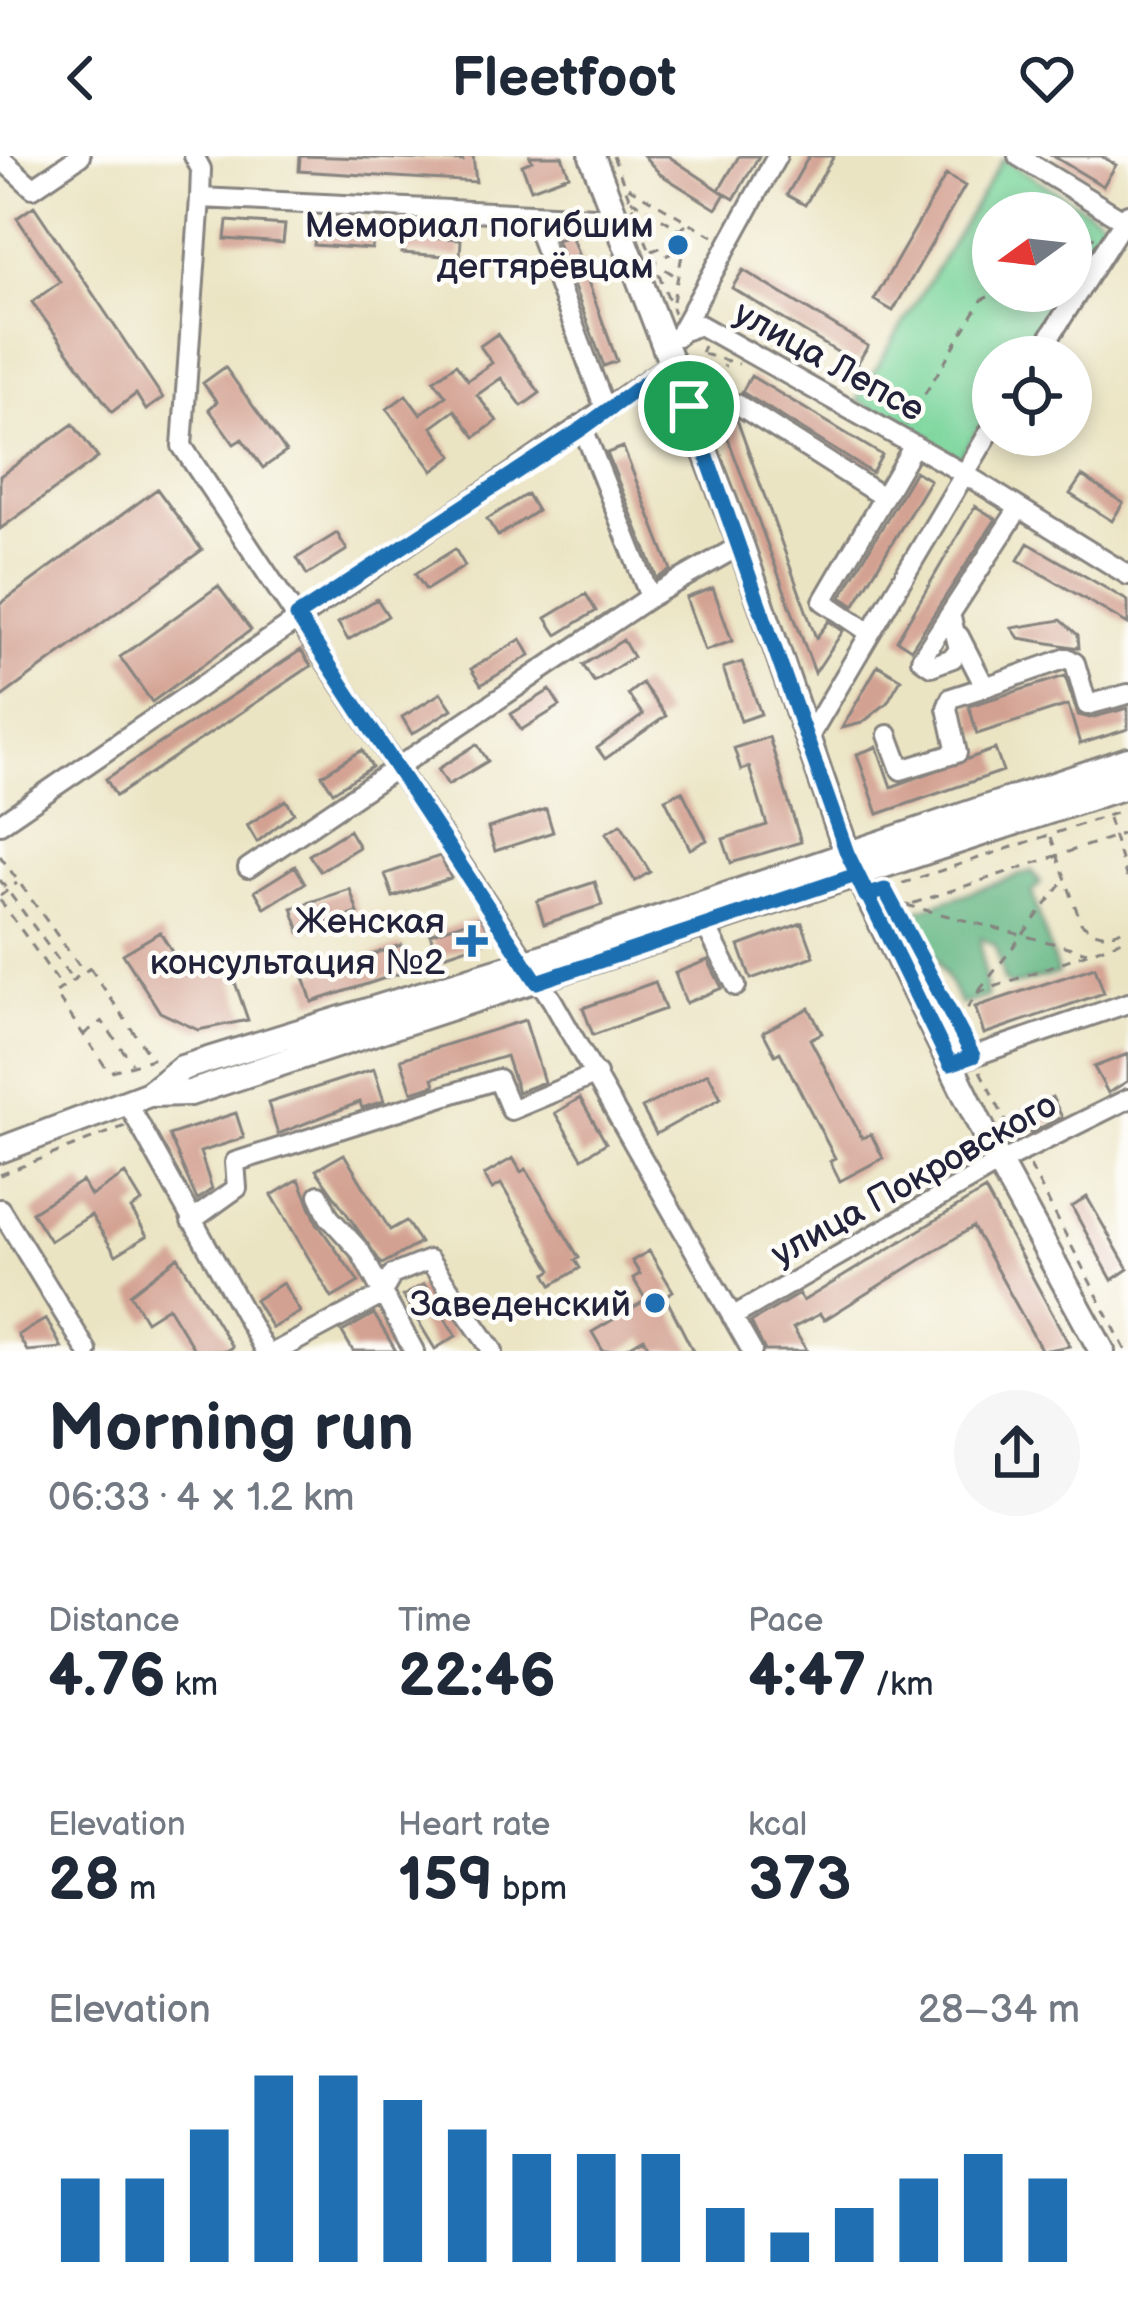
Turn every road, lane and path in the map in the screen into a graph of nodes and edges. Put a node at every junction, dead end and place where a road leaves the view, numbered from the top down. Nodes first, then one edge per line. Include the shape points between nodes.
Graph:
1 (80, 156) edge
2 (194, 156) edge
3 (592, 156) edge
4 (613, 156) edge
5 (777, 156) edge
6 (1018, 156) edge
7 (0, 158) edge
8 (624, 185) junction
9 (200, 198) junction
10 (623, 209) junction
11 (532, 215) junction
12 (1127, 219) edge
13 (688, 221) junction
14 (681, 230) junction
15 (725, 243) junction
16 (667, 245) junction
17 (650, 251) junction
18 (676, 251) junction
19 (654, 262) junction
20 (677, 278) junction
21 (671, 308) junction
22 (976, 312) edge
23 (1051, 336) edge
24 (674, 348) junction
25 (701, 354) dead end
26 (726, 364) junction
27 (747, 364) dead end
28 (705, 403) dead end
29 (737, 404) dead end
30 (606, 411) junction
31 (583, 428) junction
32 (906, 441) junction
33 (974, 456) edge
34 (963, 473) junction
35 (884, 497) junction
36 (1019, 508) junction
37 (741, 545) junction
38 (1128, 575) edge
39 (650, 597) junction
40 (950, 614) junction
41 (297, 616) junction
42 (869, 632) junction
43 (959, 636) junction
44 (985, 687) junction
45 (1128, 694) edge
46 (888, 735) dead end
47 (808, 740) junction
48 (1128, 760) edge
49 (401, 769) junction
50 (1128, 785) edge
51 (1128, 809) edge
52 (1107, 816) junction
53 (0, 824) edge
54 (1128, 832) edge
55 (1050, 835) junction
56 (1114, 837) junction
57 (1057, 855) junction
58 (0, 856) edge
59 (1125, 865) edge
60 (248, 868) dead end
61 (856, 875) junction
62 (0, 880) edge
63 (1065, 880) junction
64 (19, 882) junction
65 (1128, 882) edge
66 (8, 890) junction
67 (0, 898) edge
68 (906, 905) junction
69 (896, 909) dead end
70 (39, 910) junction
71 (28, 918) junction
72 (18, 925) junction
73 (1128, 925) edge
74 (706, 926) junction
75 (905, 928) dead end
76 (1114, 933) junction
77 (1020, 936) junction
78 (59, 938) junction
79 (1128, 938) edge
80 (1117, 942) junction
81 (48, 946) junction
82 (1089, 952) junction
83 (38, 953) junction
84 (84, 972) junction
85 (531, 972) junction
86 (73, 980) junction
87 (736, 986) dead end
88 (62, 988) junction
89 (978, 993) junction
90 (1128, 1003) edge
91 (956, 1024) junction
92 (84, 1034) junction
93 (961, 1060) junction
94 (133, 1065) junction
95 (110, 1072) junction
96 (597, 1074) junction
97 (1128, 1099) edge
98 (128, 1103) junction
99 (0, 1150) edge
100 (1011, 1157) junction
101 (0, 1175) edge
102 (319, 1195) dead end
103 (0, 1209) edge
104 (191, 1221) junction
105 (380, 1296) junction
106 (732, 1317) junction
107 (485, 1348) edge
108 (87, 1351) edge
109 (265, 1351) edge
110 (277, 1351) edge
111 (414, 1351) edge
112 (752, 1351) edge
113 (1102, 1351) edge
114 (1126, 1351) edge

1 - 7 street via 32,188
2 - 9 street
3 - 10 main road
4 - 8 path
5 - 15 street
6 - 12 street
8 - 10 path
8 - 13 path
9 - 11 street
9 - 41 street via 182,446
10 - 11 street
10 - 14 path
10 - 17 path
10 - 24 main road
11 - 30 street
12 - 23 street
13 - 14 path
13 - 15 path
14 - 16 path
15 - 24 street
16 - 17 path
16 - 18 path
17 - 19 path
18 - 19 path
18 - 20 path
19 - 20 path
19 - 21 path
20 - 21 path
21 - 24 path
22 - 32 path
24 - 30 street
24 - 32 street, улица Лепсе via 700,325
24 - 37 main road
25 - 26 path
26 - 27 path
26 - 28 path
29 - 35 street
30 - 31 street
31 - 39 street
31 - 41 street
32 - 34 street, улица Лепсе
32 - 35 street
33 - 34 street
34 - 36 street, улица Лепсе
34 - 42 street
35 - 42 street via 823,601
36 - 38 street, улица Лепсе
36 - 40 street
37 - 39 street
37 - 47 main road
39 - 49 street
40 - 43 street
40 - 43 street via 921,659 931,666 953,658
41 - 49 street
41 - 53 street
42 - 47 street
43 - 44 street
44 - 45 street via 1067,658 1088,705
44 - 46 street via 951,698 957,753 901,770
47 - 61 main road
48 - 61 main road
49 - 60 street
49 - 85 street
50 - 61 main road
51 - 52 path
52 - 55 path
52 - 56 path
54 - 56 path
55 - 57 path
55 - 61 path
56 - 57 path
56 - 59 path
57 - 63 path
57 - 68 path
58 - 64 path
59 - 65 path
61 - 74 main road
61 - 85 main road
61 - 93 main road
62 - 66 path
63 - 76 path via 1081,923 1092,933
63 - 77 path
64 - 66 path
64 - 70 path
66 - 67 path
66 - 71 path
67 - 72 path
68 - 69 path
68 - 77 path
70 - 71 path
70 - 78 path
71 - 72 path
71 - 81 path
72 - 83 path
73 - 76 path
74 - 85 main road
74 - 87 street
75 - 91 path
76 - 80 path
77 - 82 path
77 - 89 path
78 - 81 path
78 - 84 path
79 - 80 path
80 - 82 path
81 - 83 path
81 - 86 path
82 - 89 path
83 - 88 path
84 - 86 path
84 - 94 path via 90,968 152,1059
85 - 96 street
85 - 98 main road via 190,1094
86 - 88 path
88 - 92 path via 56,993
89 - 91 path
90 - 93 street
91 - 93 path
92 - 94 path via 102,1021
92 - 95 path
93 - 100 main road
93 - 100 path
94 - 95 path
95 - 98 path
96 - 104 street via 511,1110 498,1079 235,1162 237,1189
96 - 106 street
97 - 100 street, улица Покровского
98 - 99 main road
98 - 101 path
98 - 104 street
100 - 106 street, улица Покровского
100 - 113 main road
100 - 114 path
102 - 105 street via 360,1251
103 - 108 street
104 - 109 street
105 - 107 street via 392,1275 429,1260
105 - 110 street
105 - 111 street
106 - 112 street

